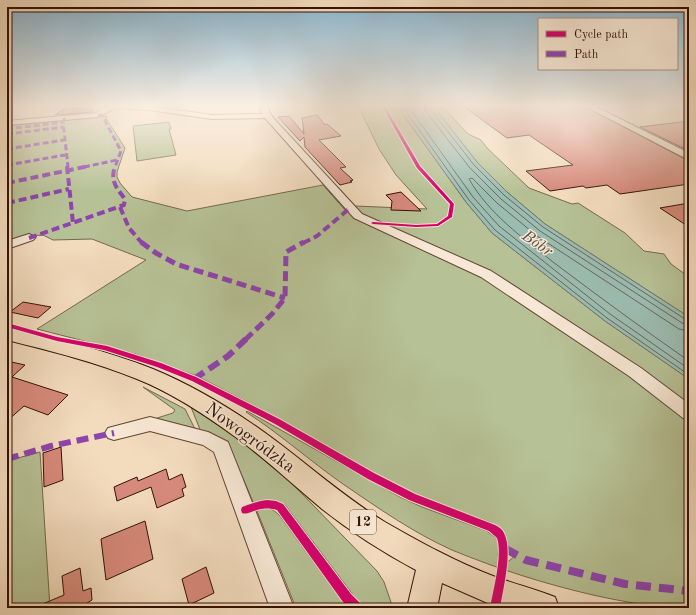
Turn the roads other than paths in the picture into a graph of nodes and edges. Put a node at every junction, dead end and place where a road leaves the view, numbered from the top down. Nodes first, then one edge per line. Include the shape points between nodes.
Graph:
1 (285, 135) edge
2 (646, 135) edge
3 (653, 135) edge
4 (689, 151) edge
5 (689, 157) edge
6 (29, 238) dead end
7 (7, 245) edge
8 (7, 334) edge
9 (689, 413) edge
10 (114, 433) dead end
11 (432, 564) junction
12 (282, 608) edge
13 (422, 608) edge
14 (544, 608) edge

1 - 9 street via 358,216 486,274 635,372
2 - 5 street
3 - 4 street
6 - 7 street
8 - 11 main road, Nowogródzka / 12 via 80,353 167,383 254,438 354,517
10 - 12 street, Nowogródzka via 150,424 208,439 221,447
11 - 13 main road
11 - 14 main road, 12 via 480,587

